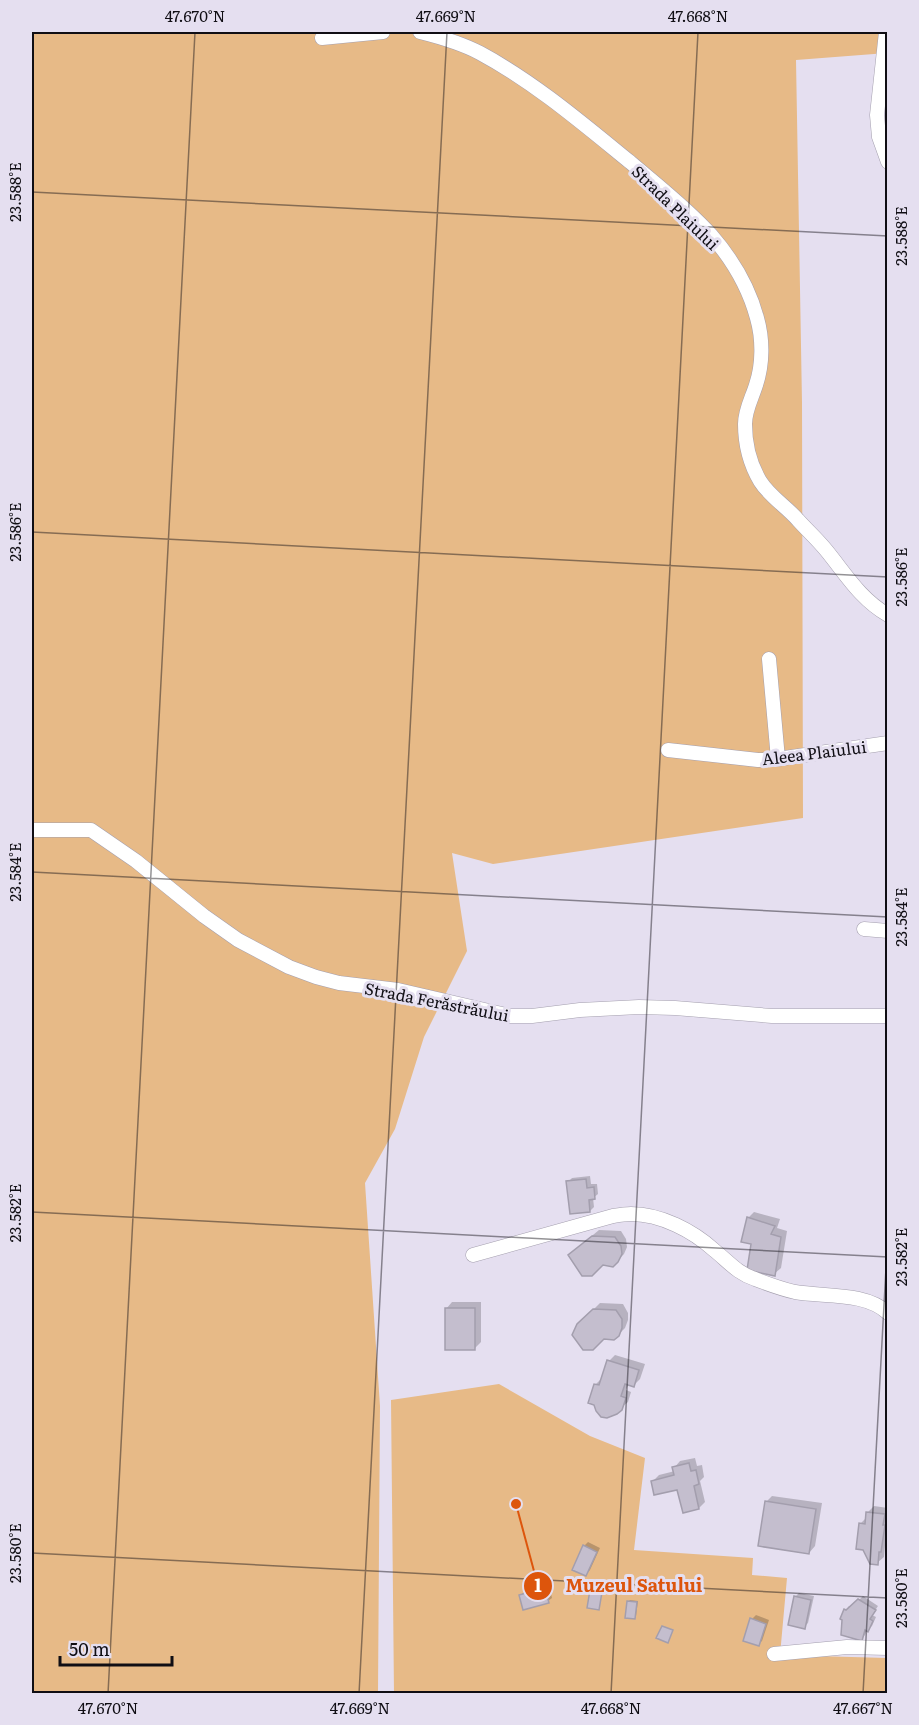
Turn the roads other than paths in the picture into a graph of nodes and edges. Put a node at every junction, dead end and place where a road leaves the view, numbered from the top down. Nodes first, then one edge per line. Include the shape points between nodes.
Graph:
1 (383, 32) edge
2 (420, 32) edge
3 (886, 32) edge
4 (322, 38) dead end
5 (888, 162) edge
6 (888, 615) edge
7 (769, 659) dead end
8 (888, 743) edge
9 (668, 750) dead end
10 (778, 759) junction
11 (32, 830) edge
12 (864, 929) dead end
13 (888, 931) edge
14 (888, 1016) edge
15 (473, 1255) dead end
16 (888, 1313) edge
17 (888, 1647) edge
18 (774, 1654) dead end

1 - 4 street
2 - 6 street, Strada Plaiului via 478,52 544,93 711,235 747,290 757,319 761,364 745,426 754,469 770,494 825,549 860,594
3 - 5 street via 877,115
7 - 10 street
8 - 10 street, Aleea Plaiului
9 - 10 street, Aleea Plaiului
11 - 14 street, Strada Ferăstrăului via 91,830 238,940 290,967 339,983 398,990 510,1016 639,1007 772,1016
12 - 13 street
15 - 16 street via 613,1215 648,1216 693,1235 743,1275 794,1292 867,1300
17 - 18 street

